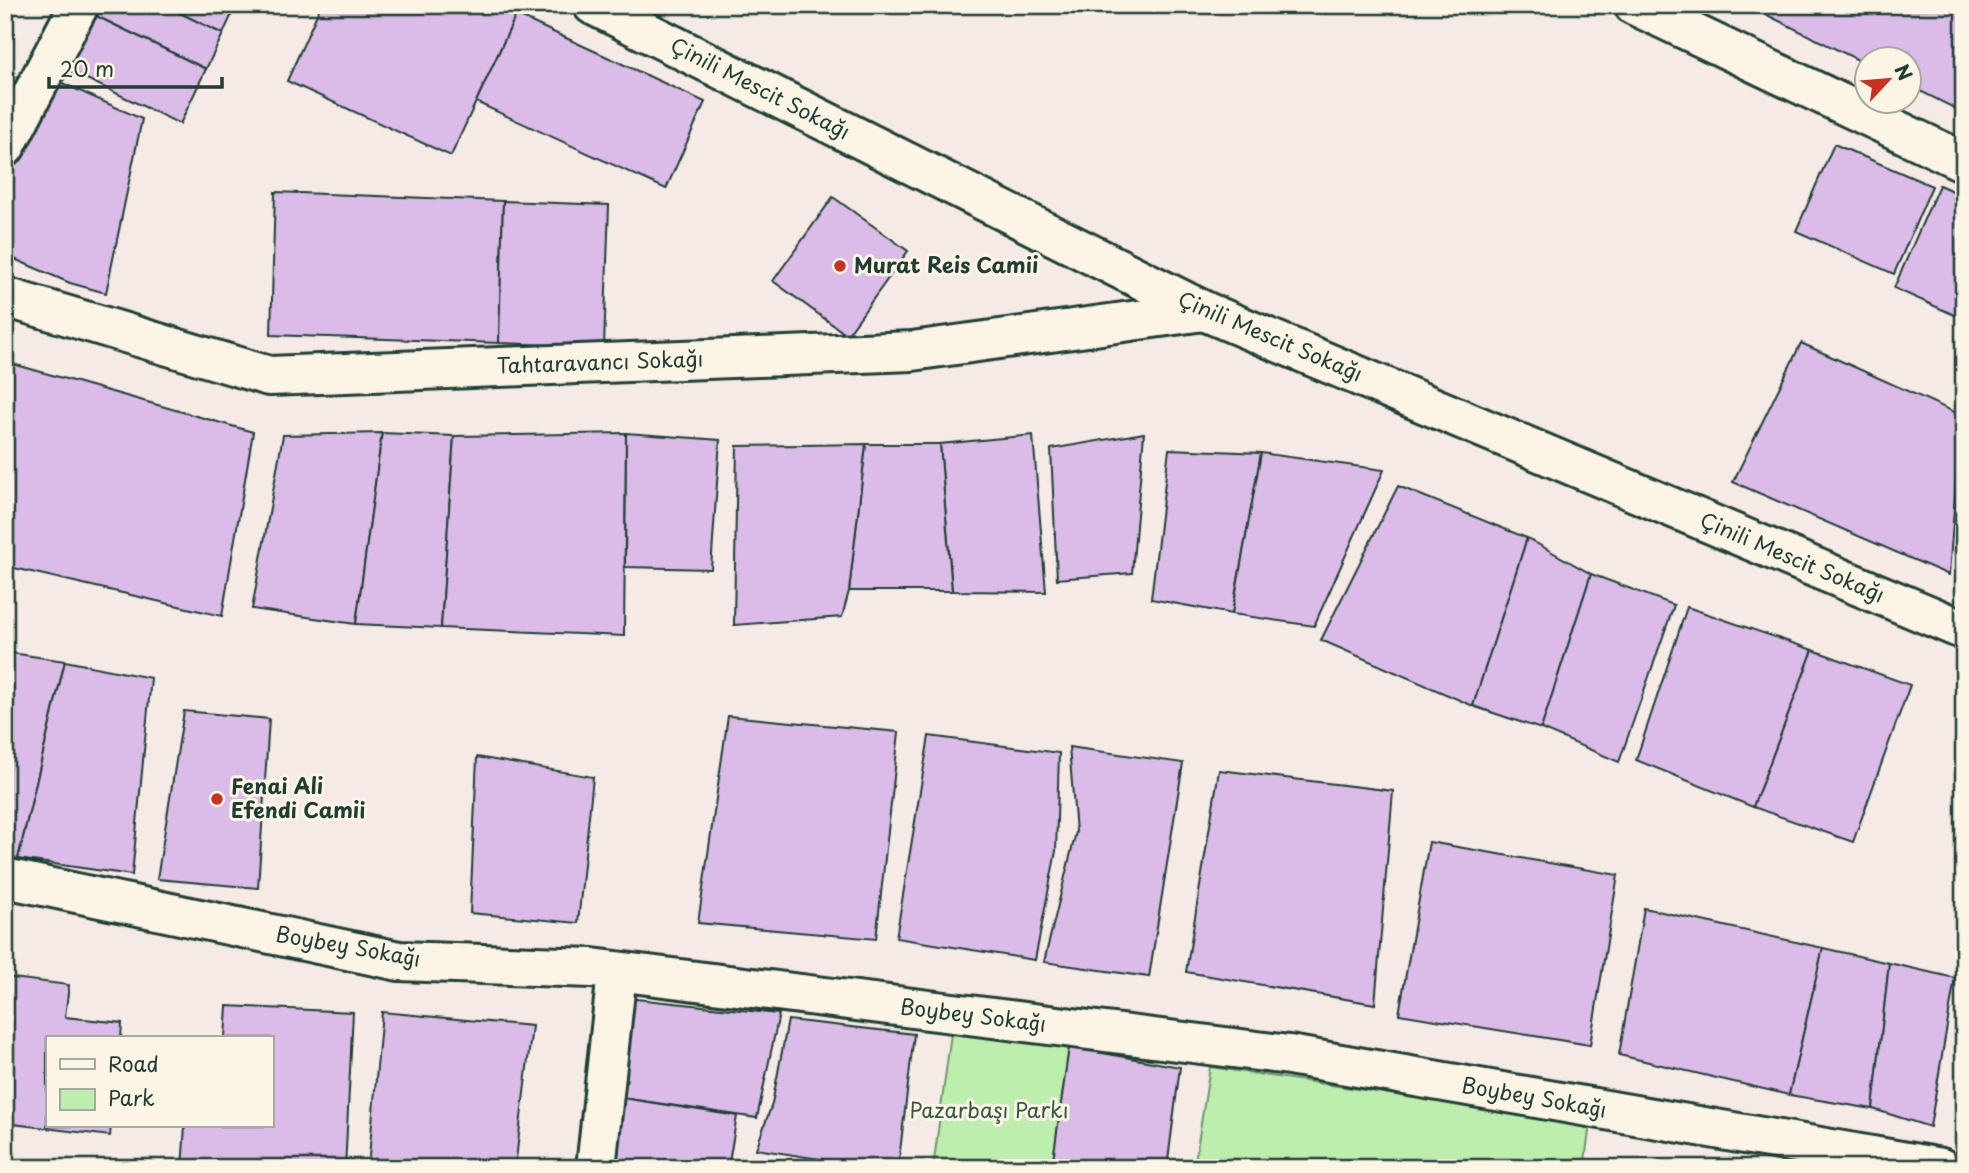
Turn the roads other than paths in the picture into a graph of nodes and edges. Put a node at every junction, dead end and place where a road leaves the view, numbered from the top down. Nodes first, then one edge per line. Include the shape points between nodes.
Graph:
1 (79, 5) edge
2 (593, 5) edge
3 (1634, 5) edge
4 (5, 147) edge
5 (1964, 162) edge
6 (5, 297) edge
7 (1204, 311) junction
8 (1964, 630) edge
9 (5, 878) edge
10 (617, 972) junction
11 (1875, 1163) edge
12 (596, 1168) edge
13 (1941, 1168) edge

1 - 4 street
2 - 7 street, Çinili Mescit Sokağı
3 - 5 street
6 - 7 street, Tahtaravancı Sokağı via 269,376 912,351
7 - 8 street, Çinili Mescit Sokağı
9 - 10 street, Boybey Sokağı via 398,961
10 - 11 street, Boybey Sokağı via 1289,1055
10 - 12 street
11 - 13 street, Boybey Sokağı

